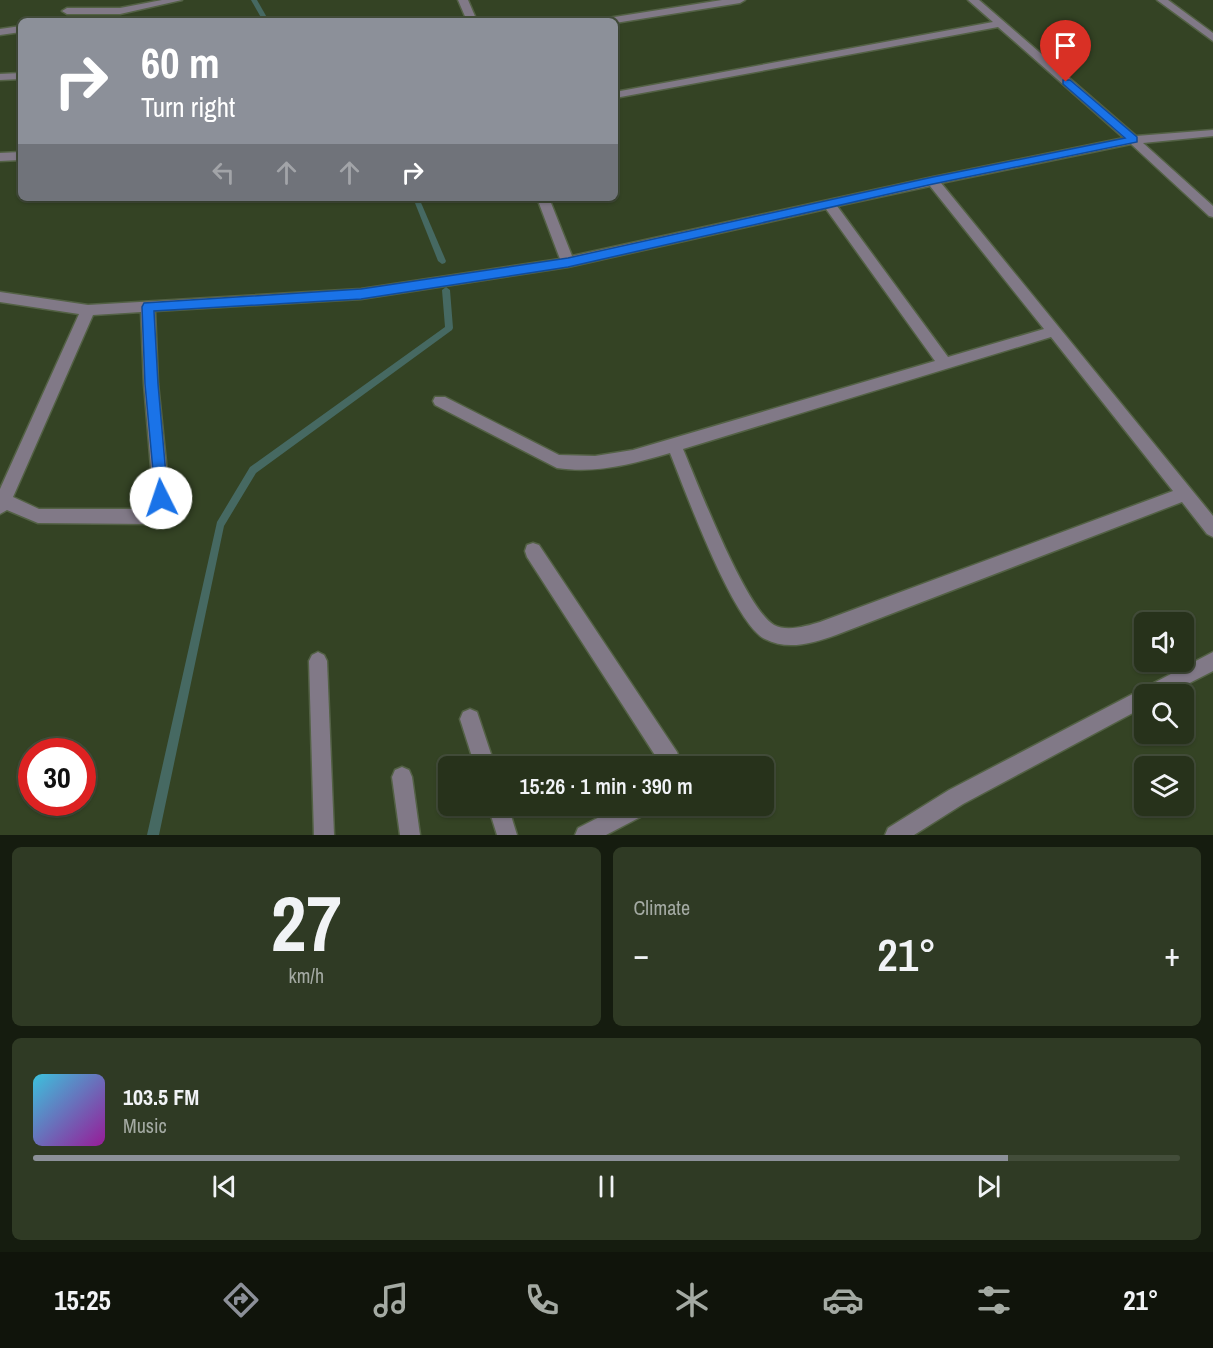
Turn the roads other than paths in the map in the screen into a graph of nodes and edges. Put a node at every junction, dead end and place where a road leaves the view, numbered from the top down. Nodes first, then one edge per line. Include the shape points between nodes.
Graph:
1 (70, 0) edge
2 (177, 0) edge
3 (464, 0) edge
4 (740, 0) edge
5 (973, 0) edge
6 (1162, 0) edge
7 (67, 11) junction
8 (64, 18) edge
9 (471, 18) edge
10 (618, 19) edge
11 (999, 24) junction
12 (18, 29) edge
13 (0, 32) edge
14 (1213, 38) edge
15 (18, 76) edge
16 (0, 77) edge
17 (618, 94) edge
18 (1213, 133) edge
19 (1133, 140) junction
20 (18, 156) edge
21 (0, 157) edge
22 (933, 181) junction
23 (544, 201) edge
24 (829, 204) junction
25 (1213, 213) edge
26 (568, 262) junction
27 (0, 297) edge
28 (148, 307) junction
29 (88, 310) junction
30 (1054, 331) junction
31 (945, 363) junction
32 (440, 401) dead end
33 (674, 444) junction
34 (1185, 494) junction
35 (1, 503) edge
36 (1213, 528) edge
37 (533, 551) dead end
38 (318, 661) dead end
39 (1213, 661) edge
40 (1169, 684) edge
41 (1134, 702) edge
42 (470, 719) dead end
43 (482, 756) edge
44 (668, 756) edge
45 (402, 777) dead end
46 (501, 816) edge
47 (622, 816) edge
48 (324, 835) edge
49 (410, 835) edge
50 (507, 835) edge
51 (585, 835) edge
52 (895, 835) edge

1 - 7 street
2 - 7 street via 120,11
3 - 9 street
4 - 10 street
5 - 11 street
6 - 14 street
7 - 8 street
11 - 17 street
11 - 19 street
12 - 13 street
15 - 16 street
18 - 19 street
19 - 22 street
19 - 25 street
20 - 21 street
22 - 24 street
22 - 30 street
23 - 26 street
24 - 26 street
24 - 31 street
26 - 28 street via 361,294
27 - 29 street
28 - 29 street
28 - 35 street via 161,492 152,517 38,516
29 - 35 street
30 - 31 street
30 - 34 street
31 - 33 street
32 - 33 street via 557,461 600,464
33 - 34 street via 746,606 766,630 779,636 802,636 836,627
34 - 36 street
37 - 44 street
38 - 48 street
39 - 40 street
41 - 52 street via 956,797
42 - 43 street
45 - 49 street
46 - 50 street
47 - 51 street

